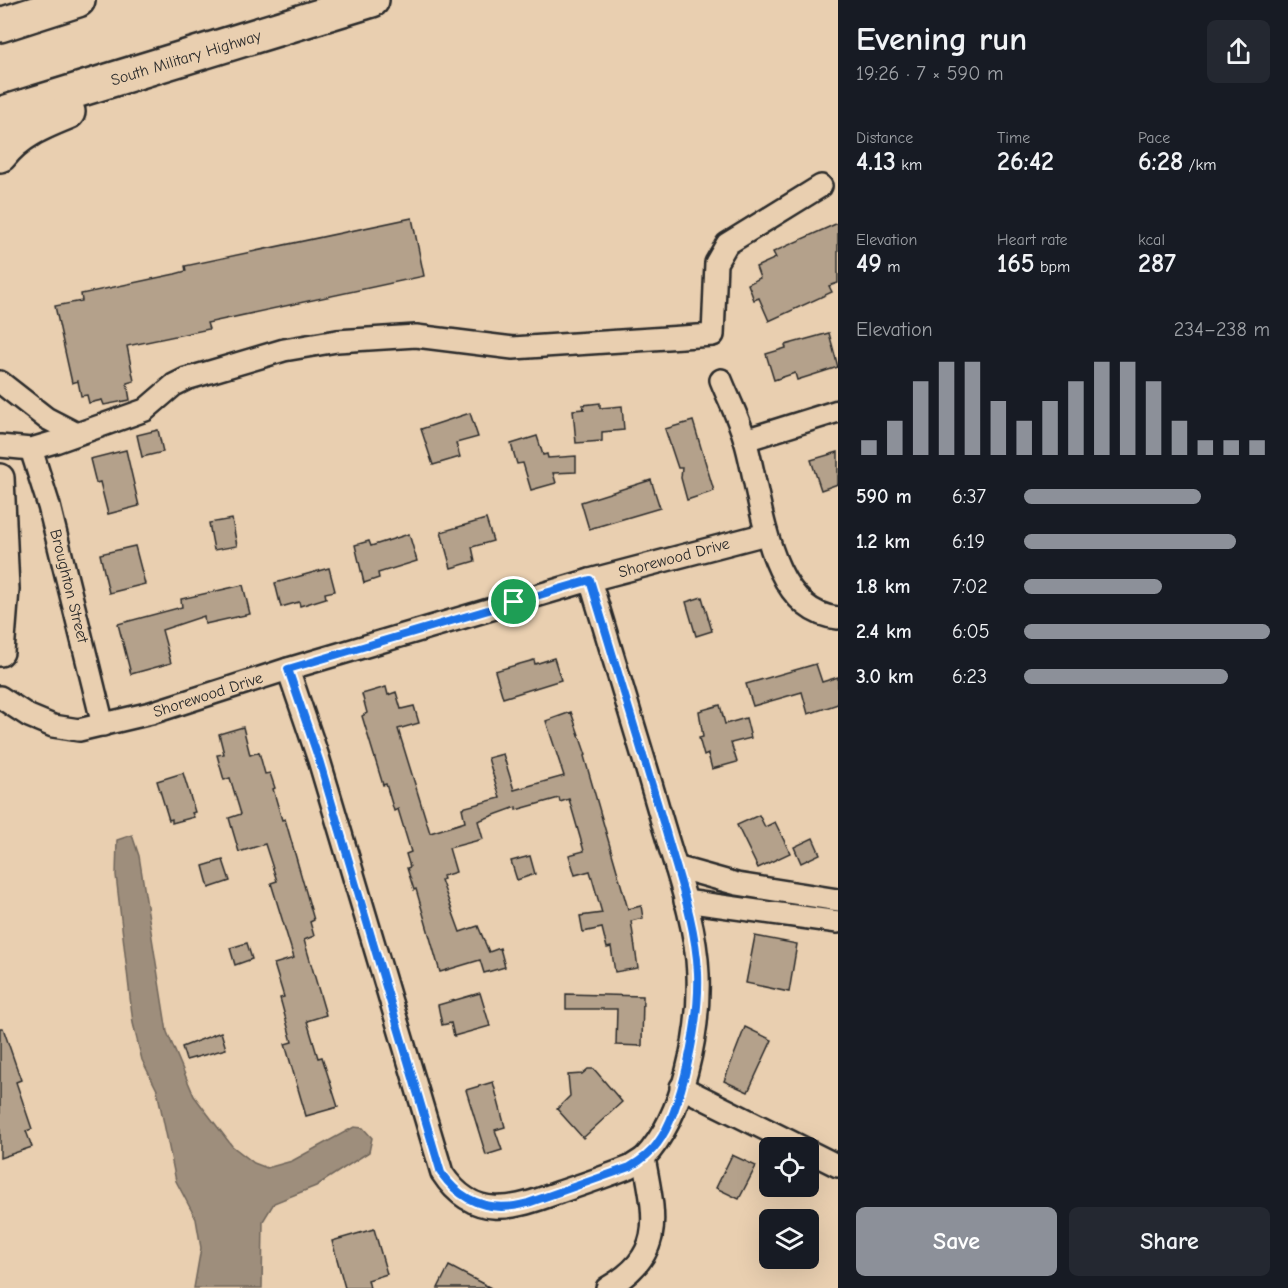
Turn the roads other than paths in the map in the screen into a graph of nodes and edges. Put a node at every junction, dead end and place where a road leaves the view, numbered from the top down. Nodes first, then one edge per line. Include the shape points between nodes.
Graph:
1 (78, 0) edge
2 (372, 0) edge
3 (0, 25) edge
4 (187, 58) junction
5 (0, 114) edge
6 (0, 155) edge
7 (821, 186) dead end
8 (721, 380) dead end
9 (0, 382) edge
10 (838, 411) edge
11 (75, 433) junction
12 (745, 440) junction
13 (0, 446) edge
14 (31, 449) junction
15 (0, 478) edge
16 (766, 534) junction
17 (590, 580) junction
18 (838, 618) edge
19 (0, 652) edge
20 (288, 669) junction
21 (0, 697) edge
22 (103, 725) junction
23 (676, 867) junction
24 (838, 900) edge
25 (685, 901) junction
26 (838, 922) edge
27 (681, 1087) junction
28 (780, 1137) edge
29 (819, 1156) edge
30 (644, 1158) junction
31 (838, 1166) edge
32 (607, 1288) edge

1 - 3 main road
2 - 4 main road, South Military Highway
4 - 5 main road, South Military Highway
4 - 6 main road via 33,126 11,141
7 - 11 street via 727,244 716,263 714,334 513,348 416,336 337,341 284,350 186,379 145,410
8 - 12 street
9 - 11 street via 46,418
10 - 12 street
11 - 14 street
12 - 16 street
13 - 14 street
14 - 22 street, Broughton Street via 49,506
15 - 19 street via 5,589
16 - 17 street, Shorewood Drive
16 - 18 street via 778,568 794,591 808,606
17 - 20 street, Shorewood Drive
17 - 23 street
20 - 22 street, Shorewood Drive
20 - 30 street via 319,760 441,1173 459,1194 489,1208 512,1208 630,1167
21 - 22 street, Shorewood Drive via 29,716 68,730
23 - 24 street via 737,884
23 - 25 street
25 - 26 street
25 - 27 street via 698,974 688,1068
27 - 28 street
27 - 30 street via 667,1127
29 - 31 street
30 - 32 street via 651,1192 650,1248 638,1266

